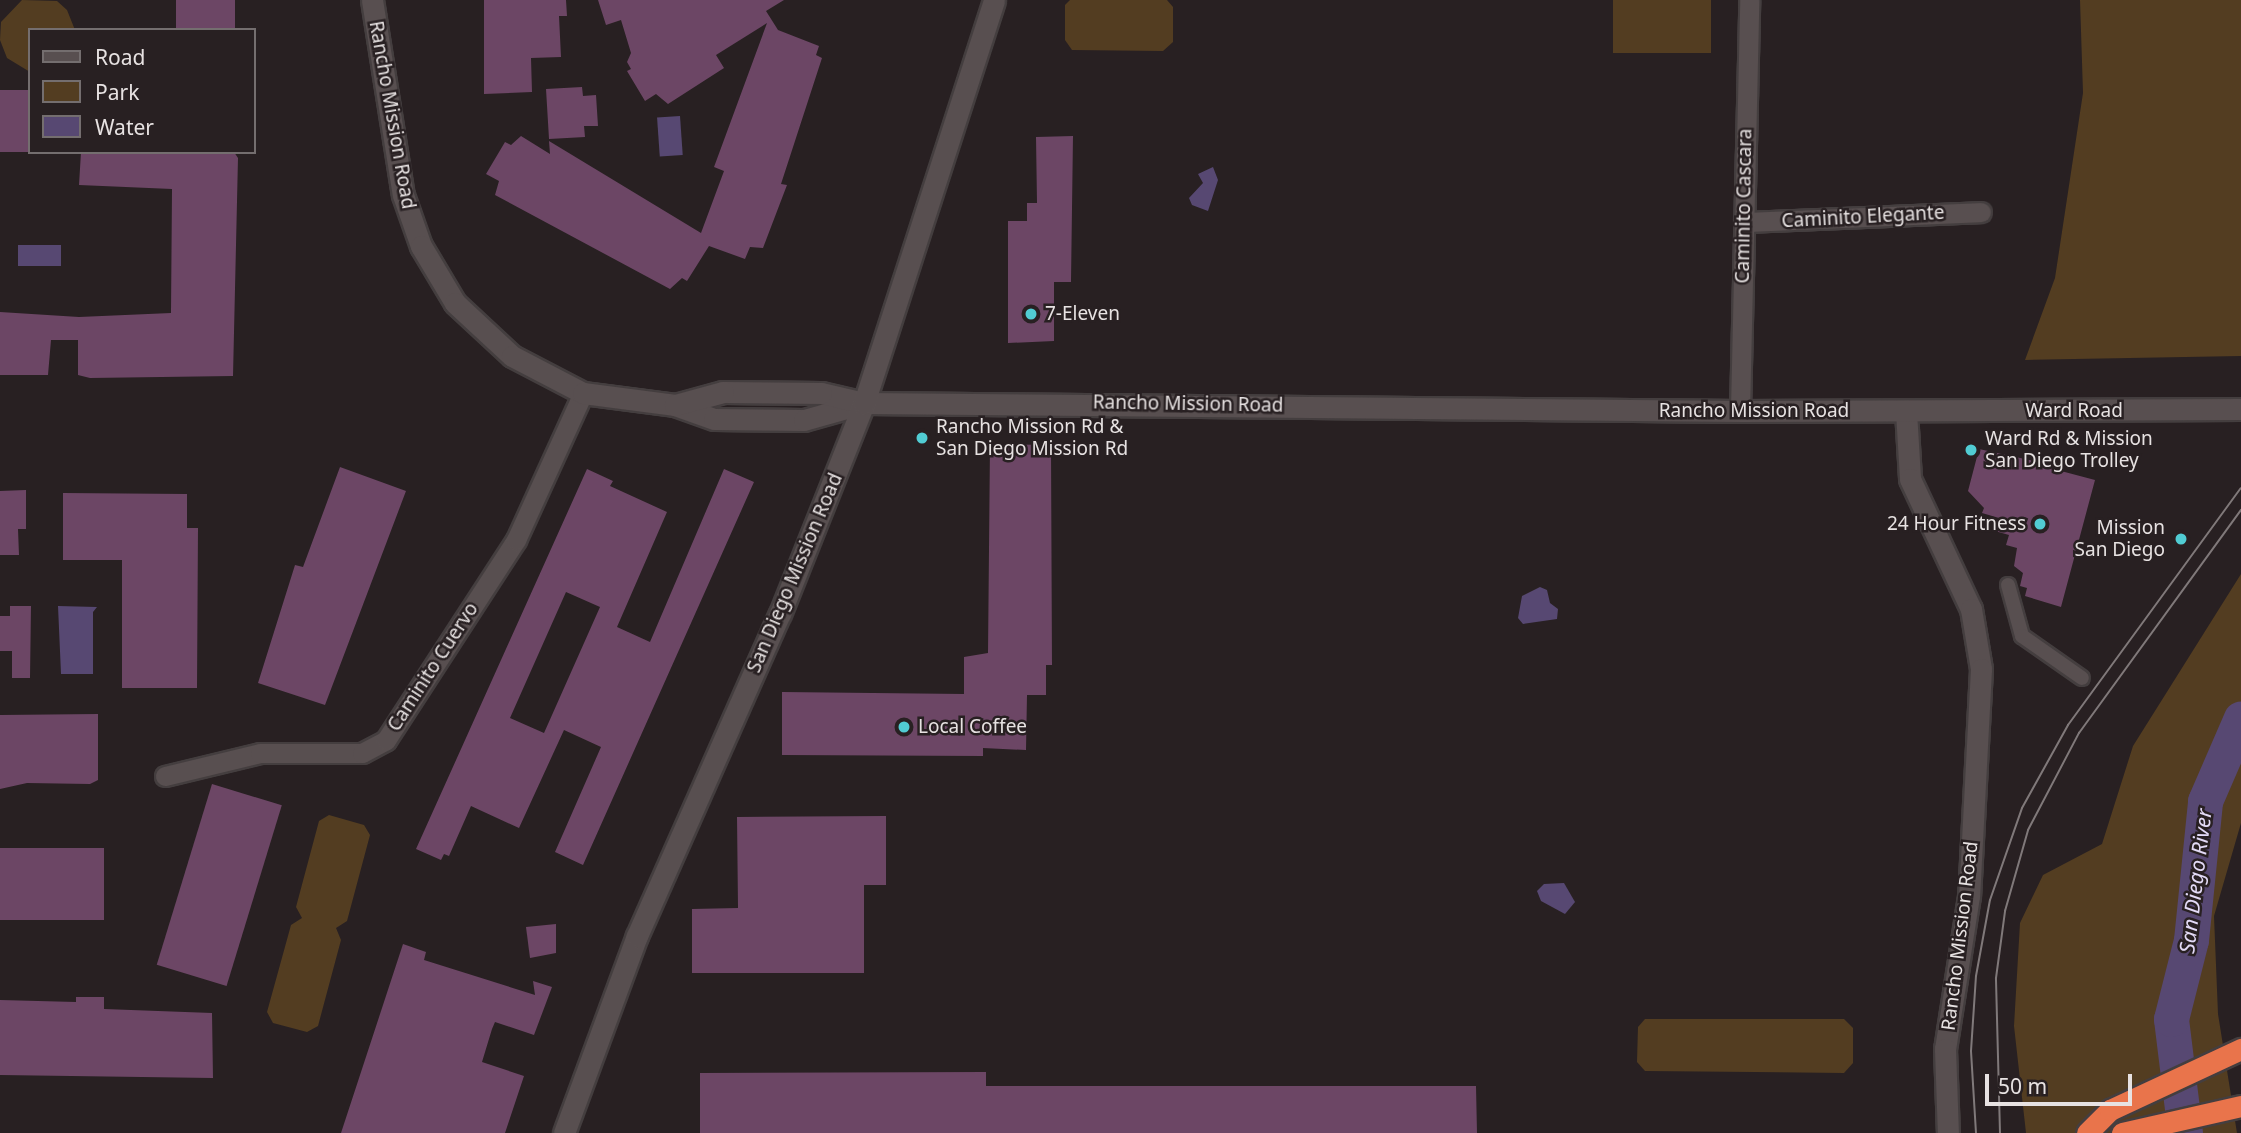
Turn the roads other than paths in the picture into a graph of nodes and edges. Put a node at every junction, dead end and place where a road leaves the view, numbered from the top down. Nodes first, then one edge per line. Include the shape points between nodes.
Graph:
1 (372, 0) edge
2 (994, 0) edge
3 (1749, 0) edge
4 (1981, 212) dead end
5 (1744, 222) junction
6 (583, 393) junction
7 (864, 403) junction
8 (2241, 409) edge
9 (1740, 411) junction
10 (1906, 411) junction
11 (2008, 585) dead end
12 (2082, 678) dead end
13 (165, 776) dead end
14 (2241, 1049) edge
15 (2241, 1106) edge
16 (564, 1133) edge
17 (1948, 1133) edge
18 (2087, 1133) edge
19 (2122, 1133) edge

1 - 6 main road, Rancho Mission Road via 403,195 421,246 455,303 512,356
2 - 7 main road, San Diego Mission Road
3 - 5 street, Caminito Cascara
4 - 5 street, Caminito Elegante
5 - 9 street, Caminito Cascara
6 - 7 main road, Rancho Mission Road via 675,405 714,419 804,420
6 - 13 street, Caminito Cuervo via 516,540 386,740 362,753 260,753
7 - 9 main road, Rancho Mission Road
7 - 16 main road, San Diego Mission Road via 780,614 637,936
8 - 10 main road, Ward Road
9 - 10 main road, Rancho Mission Road
10 - 17 main road, Rancho Mission Road via 1910,479 1971,609 1981,668 1969,896 1945,1049
11 - 12 street via 2022,636
14 - 18 highway via 2110,1110
15 - 19 highway

